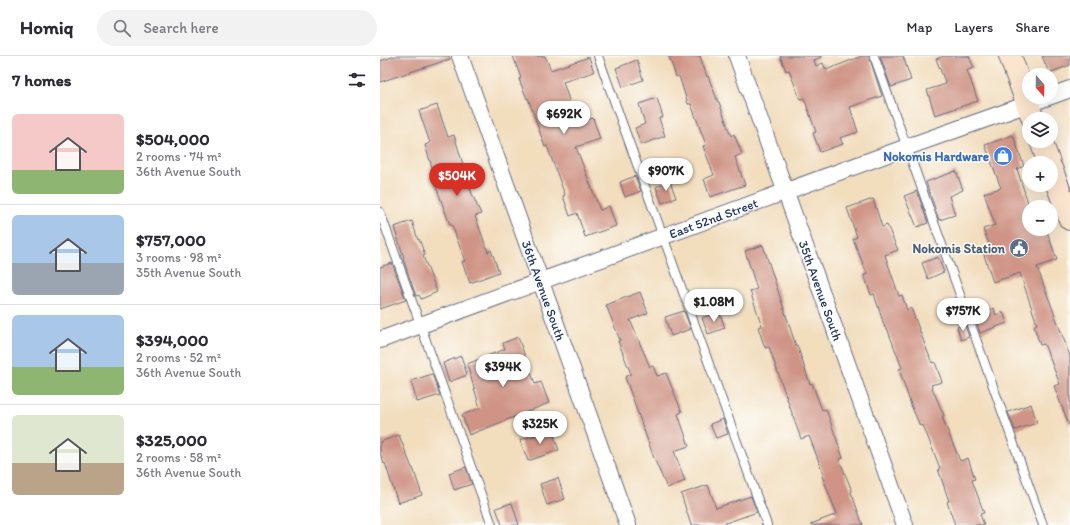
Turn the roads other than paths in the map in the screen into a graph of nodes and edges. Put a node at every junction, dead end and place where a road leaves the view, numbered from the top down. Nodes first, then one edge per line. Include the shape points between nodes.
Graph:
1 (460, 56) edge
2 (598, 56) edge
3 (737, 56) edge
4 (874, 56) edge
5 (1010, 56) edge
6 (1070, 89) edge
7 (1058, 93) edge
8 (1040, 104) edge
9 (1030, 112) edge
10 (1022, 114) edge
11 (908, 147) junction
12 (1058, 187) edge
13 (786, 192) junction
14 (380, 212) edge
15 (1070, 219) edge
16 (663, 236) junction
17 (541, 281) junction
18 (421, 325) junction
19 (380, 340) edge
20 (492, 525) edge
21 (628, 525) edge
22 (767, 525) edge
23 (905, 525) edge
24 (1043, 525) edge

1 - 17 street, 36th Avenue South
2 - 16 lane
3 - 13 street, 35th Avenue South
4 - 11 lane
5 - 9 street
6 - 7 street
8 - 9 street, East 52nd Street
10 - 11 street, East 52nd Street
11 - 13 street, East 52nd Street
11 - 24 lane
12 - 15 street
13 - 16 street, East 52nd Street
13 - 23 street, 35th Avenue South
14 - 18 lane
16 - 17 street, East 52nd Street
16 - 22 lane
17 - 18 street, East 52nd Street
17 - 21 street, 36th Avenue South
18 - 19 street, East 52nd Street
18 - 20 lane

